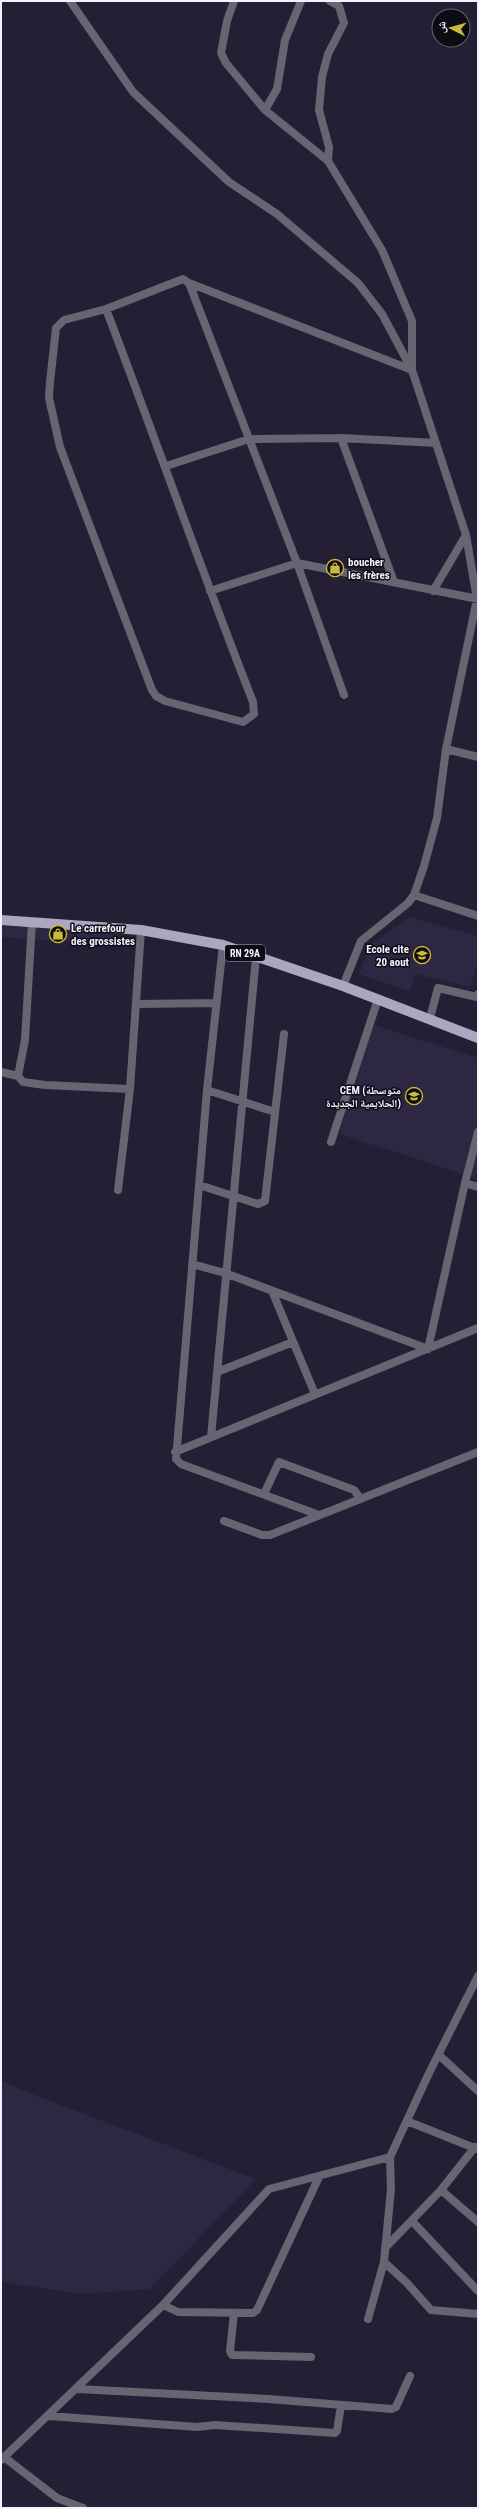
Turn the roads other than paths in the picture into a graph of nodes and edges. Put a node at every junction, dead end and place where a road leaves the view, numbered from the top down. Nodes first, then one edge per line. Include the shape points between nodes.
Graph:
1 (70, 1) edge
2 (234, 1) edge
3 (301, 1) edge
4 (330, 1) edge
5 (265, 110) junction
6 (328, 161) junction
7 (189, 283) junction
8 (106, 309) junction
9 (412, 370) junction
10 (340, 438) junction
11 (249, 439) junction
12 (436, 443) junction
13 (166, 466) junction
14 (466, 535) junction
15 (297, 563) junction
16 (394, 582) junction
17 (433, 591) junction
18 (210, 592) junction
19 (477, 599) edge
20 (344, 695) dead end
21 (446, 749) junction
22 (478, 757) edge
23 (414, 895) junction
24 (478, 916) edge
25 (1, 920) edge
26 (32, 922) junction
27 (141, 930) junction
28 (223, 946) junction
29 (256, 957) junction
30 (343, 986) junction
31 (478, 994) edge
32 (378, 999) junction
33 (216, 1003) junction
34 (136, 1004) junction
35 (430, 1018) junction
36 (284, 1034) dead end
37 (478, 1038) edge
38 (1, 1072) edge
39 (18, 1076) junction
40 (130, 1089) junction
41 (207, 1090) junction
42 (242, 1100) junction
43 (275, 1112) junction
44 (478, 1132) edge
45 (331, 1142) dead end
46 (465, 1183) junction
47 (199, 1185) junction
48 (478, 1187) edge
49 (118, 1190) dead end
50 (234, 1195) junction
51 (192, 1264) junction
52 (225, 1274) junction
53 (272, 1291) junction
54 (478, 1328) edge
55 (293, 1342) junction
56 (428, 1349) junction
57 (217, 1372) junction
58 (315, 1394) junction
59 (211, 1437) junction
60 (175, 1452) junction
61 (478, 1452) edge
62 (264, 1494) junction
63 (360, 1498) junction
64 (319, 1515) junction
65 (224, 1521) dead end
66 (478, 1976) edge
67 (439, 2055) junction
68 (478, 2091) edge
69 (406, 2121) junction
70 (476, 2148) edge
71 (390, 2157) junction
72 (319, 2177) junction
73 (441, 2190) junction
74 (412, 2220) junction
75 (478, 2222) edge
76 (385, 2248) junction
77 (384, 2262) junction
78 (478, 2291) edge
79 (163, 2306) junction
80 (234, 2313) junction
81 (478, 2314) edge
82 (368, 2319) dead end
83 (311, 2357) dead end
84 (410, 2376) dead end
85 (77, 2389) junction
86 (341, 2405) junction
87 (49, 2416) junction
88 (3, 2458) edge
89 (84, 2508) edge

1 - 9 street via 133,92 229,182 278,214 358,283 382,314
2 - 5 street via 221,53 226,63
3 - 5 street via 285,40 277,89
4 - 6 street via 339,6 344,23 328,54 322,77 319,110 329,147
5 - 6 street
6 - 9 street via 382,250 412,320
7 - 8 street via 180,280
7 - 9 street
7 - 11 street
8 - 13 street
8 - 18 street via 64,320 56,328 49,398 60,448 156,696 165,701 243,722 254,714 254,702
9 - 12 street
10 - 11 street
10 - 12 street
10 - 16 street
11 - 13 street
11 - 15 street
12 - 14 street
13 - 18 street
14 - 17 street
14 - 19 street
15 - 16 street
15 - 18 street
15 - 20 street
16 - 17 street
17 - 19 street
19 - 21 street
21 - 22 street
21 - 23 street via 437,818
23 - 24 street
23 - 30 street via 397,913 361,941
25 - 26 main road, RN 29A
26 - 27 main road, RN 29A
26 - 39 street via 25,1040
27 - 28 main road, RN 29A
27 - 34 street
28 - 29 main road, RN 29A
28 - 33 street
29 - 30 main road, RN 29A
29 - 42 street
30 - 32 main road, RN 29A
31 - 35 street via 477,997 438,988
32 - 35 main road, RN 29A
32 - 45 street
33 - 34 street
33 - 41 street
34 - 40 street
35 - 37 main road, RN 29A
36 - 43 street
38 - 39 street
39 - 40 street via 23,1082 46,1086
40 - 49 street
41 - 42 street
41 - 47 street
42 - 43 street
42 - 50 street
43 - 50 street via 265,1201 258,1204
44 - 46 street
46 - 48 street
46 - 56 street
47 - 50 street
47 - 51 street
50 - 52 street
51 - 52 street
51 - 60 street
52 - 53 street
52 - 57 street
53 - 55 street
53 - 56 street
54 - 56 street
55 - 57 street
55 - 58 street
56 - 58 street
57 - 59 street
58 - 59 street
59 - 60 street
60 - 62 street via 176,1459 181,1464
61 - 63 street
62 - 63 street via 279,1462 354,1490
62 - 64 street
63 - 64 street
64 - 65 street via 270,1535 262,1535
66 - 67 street
67 - 68 street
67 - 69 street
69 - 70 street
69 - 71 street
70 - 73 street
71 - 72 street
71 - 76 street via 391,2189
72 - 79 street via 269,2189
72 - 80 street via 261,2304 253,2313
73 - 74 street
73 - 75 street
74 - 76 street
74 - 78 street
76 - 77 street
77 - 81 street via 431,2310
77 - 82 street
79 - 80 street via 178,2312
79 - 85 street
80 - 83 street via 230,2351 232,2355
84 - 86 street via 395,2408
85 - 86 street
85 - 87 street
86 - 87 street via 338,2429 335,2433 215,2425 197,2427
87 - 88 street
88 - 89 street via 57,2498

